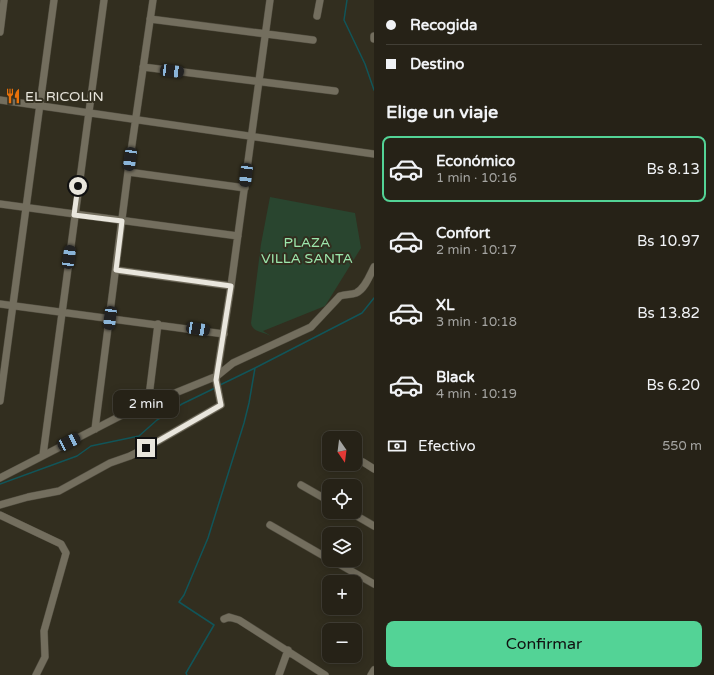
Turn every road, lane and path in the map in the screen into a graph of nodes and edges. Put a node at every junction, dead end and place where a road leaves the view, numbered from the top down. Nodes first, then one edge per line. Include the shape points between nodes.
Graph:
1 (4, 0) edge
2 (54, 0) edge
3 (104, 0) edge
4 (153, 0) edge
5 (270, 0) edge
6 (320, 0) edge
7 (317, 16) dead end
8 (150, 19) junction
9 (0, 32) edge
10 (265, 34) junction
11 (313, 40) dead end
12 (143, 67) junction
13 (259, 81) junction
14 (335, 91) dead end
15 (0, 100) edge
16 (39, 106) junction
17 (88, 113) junction
18 (136, 118) junction
19 (251, 135) junction
20 (374, 150) edge
21 (366, 153) junction
22 (374, 154) edge
23 (128, 172) junction
24 (244, 188) junction
25 (0, 204) edge
26 (26, 207) junction
27 (74, 215) junction
28 (122, 221) junction
29 (238, 236) junction
30 (374, 267) edge
31 (116, 270) junction
32 (231, 286) junction
33 (0, 304) edge
34 (13, 306) junction
35 (61, 313) junction
36 (110, 318) junction
37 (158, 324) junction
38 (224, 334) junction
39 (217, 376) junction
40 (0, 400) edge
41 (148, 404) junction
42 (95, 428) junction
43 (43, 455) junction
44 (363, 462) dead end
45 (374, 469) edge
46 (0, 478) edge
47 (301, 485) dead end
48 (322, 496) edge
49 (0, 505) edge
50 (0, 515) edge
51 (362, 519) edge
52 (270, 525) dead end
53 (374, 526) edge
54 (322, 554) edge
55 (344, 567) edge
56 (374, 584) edge
57 (224, 619) dead end
58 (288, 650) junction
59 (374, 670) edge
60 (36, 675) edge
61 (279, 675) edge
62 (325, 675) edge
63 (371, 675) edge

1 - 9 street
2 - 16 street
3 - 17 street
4 - 8 street
5 - 10 street
6 - 7 street
8 - 10 street
8 - 12 street
10 - 11 street
10 - 13 street
12 - 13 street
12 - 18 street
13 - 14 street
13 - 19 street
15 - 16 street
16 - 17 street
16 - 26 street
17 - 18 street
17 - 27 street
18 - 19 street
18 - 23 street
19 - 21 street
19 - 24 street
20 - 21 street
21 - 22 street
23 - 24 street
23 - 28 street
24 - 29 street
25 - 26 street
26 - 27 street
26 - 34 street
27 - 28 street
27 - 35 street
28 - 29 street
28 - 31 street
29 - 32 street
30 - 39 street via 361,289 355,294 340,296 311,327 233,363
31 - 32 street
31 - 36 street
32 - 38 street
33 - 34 street
34 - 35 street
34 - 40 street
35 - 36 street
35 - 43 street
36 - 37 street
36 - 42 street
37 - 38 street
37 - 41 street
38 - 39 street
39 - 41 street
39 - 49 street via 216,387 221,405 146,448 110,462 59,491
41 - 42 street
42 - 43 street
43 - 46 street
44 - 45 street
47 - 48 street
50 - 60 street via 61,544 66,553 44,631 45,656
51 - 53 street
52 - 54 street
55 - 56 street
57 - 58 street via 239,620
58 - 61 street
58 - 62 street
59 - 63 street

